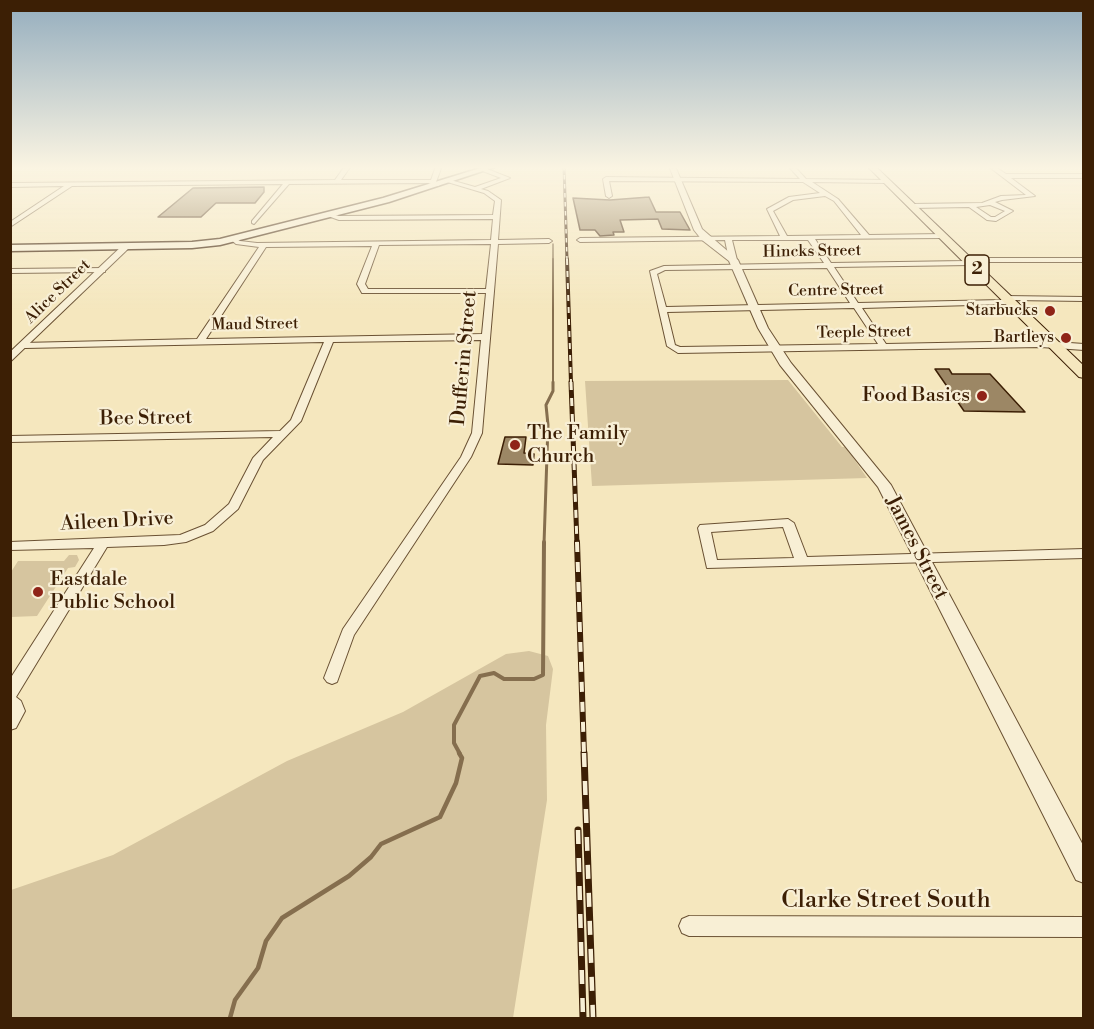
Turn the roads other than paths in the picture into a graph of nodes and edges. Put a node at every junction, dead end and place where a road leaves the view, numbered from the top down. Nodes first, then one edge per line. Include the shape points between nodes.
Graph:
1 (26, 214) edge
2 (261, 214) edge
3 (331, 214) edge
4 (496, 214) edge
5 (692, 214) edge
6 (771, 214) edge
7 (848, 214) edge
8 (920, 214) edge
9 (981, 214) edge
10 (1003, 214) edge
11 (328, 215) junction
12 (496, 217) junction
13 (254, 222) dead end
14 (10, 225) edge
15 (866, 236) junction
16 (943, 236) junction
17 (784, 237) junction
18 (810, 237) junction
19 (705, 238) junction
20 (728, 238) junction
21 (233, 239) junction
22 (580, 240) dead end
23 (492, 241) junction
24 (549, 241) dead end
25 (376, 243) junction
26 (264, 244) junction
27 (127, 246) junction
28 (10, 248) edge
29 (1083, 260) edge
30 (969, 262) junction
31 (734, 264) junction
32 (830, 266) junction
33 (102, 270) junction
34 (10, 271) edge
35 (489, 291) junction
36 (1083, 299) edge
37 (1007, 300) junction
38 (855, 306) junction
39 (754, 308) junction
40 (663, 310) junction
41 (485, 337) junction
42 (330, 339) junction
43 (200, 341) junction
44 (25, 345) junction
45 (1054, 346) junction
46 (884, 347) junction
47 (1083, 347) edge
48 (776, 349) junction
49 (10, 359) edge
50 (1083, 374) edge
51 (283, 434) junction
52 (10, 439) edge
53 (103, 544) junction
54 (10, 546) edge
55 (1083, 553) edge
56 (920, 557) junction
57 (802, 562) junction
58 (332, 678) dead end
59 (10, 693) edge
60 (10, 702) edge
61 (10, 723) edge
62 (1083, 872) edge
63 (689, 926) dead end
64 (1083, 927) edge

1 - 14 street
2 - 13 street
3 - 11 main road
4 - 12 street, Dufferin Street
5 - 19 street
6 - 17 street
7 - 15 street
8 - 16 main road, 2
9 - 10 street via 990,220
11 - 12 street
11 - 21 main road
12 - 23 street, Dufferin Street
15 - 16 street
15 - 18 street
16 - 30 main road, 2
17 - 18 street
17 - 20 street
18 - 32 street
19 - 20 street
19 - 22 street
19 - 31 street
20 - 31 street, James Street
21 - 26 street via 243,244
21 - 27 main road via 199,245
23 - 24 street
23 - 25 street
23 - 35 street, Dufferin Street
25 - 26 street
25 - 35 street via 361,284 365,291
26 - 43 street
27 - 28 main road
27 - 33 street, Alice Street
29 - 30 street, Hincks Street
30 - 32 street, Hincks Street
30 - 37 main road, 2
31 - 32 street, Hincks Street
31 - 39 street, James Street
31 - 40 street, Hincks Street via 654,270
32 - 38 street
33 - 34 street
33 - 44 street, Alice Street
35 - 41 street, Dufferin Street
36 - 37 street, Centre Street
37 - 38 street, Centre Street
37 - 45 main road, 2
38 - 39 street, Centre Street
38 - 46 street
39 - 40 street, Centre Street
39 - 48 street, James Street
40 - 48 street, Teeple Street via 670,343 675,349
41 - 42 street, Maud Street
41 - 58 street, Dufferin Street via 479,426 474,442 348,633
42 - 43 street, Maud Street
42 - 51 street, Aileen Drive via 298,418
43 - 44 street, Maud Street
44 - 49 street, Alice Street
45 - 46 street, Teeple Street
45 - 47 street, Teeple Street
45 - 50 main road, 2
46 - 48 street, Teeple Street
48 - 56 street, James Street via 878,477
51 - 52 street, Bee Street
51 - 53 street, Aileen Drive via 258,458 234,506 209,528 176,540
53 - 54 street, Aileen Drive
53 - 59 street
55 - 56 street
56 - 57 street
56 - 62 street, James Street
57 - 57 street via 788,523 704,528 712,565
60 - 61 street via 17,711
63 - 64 street, Clarke Street South

